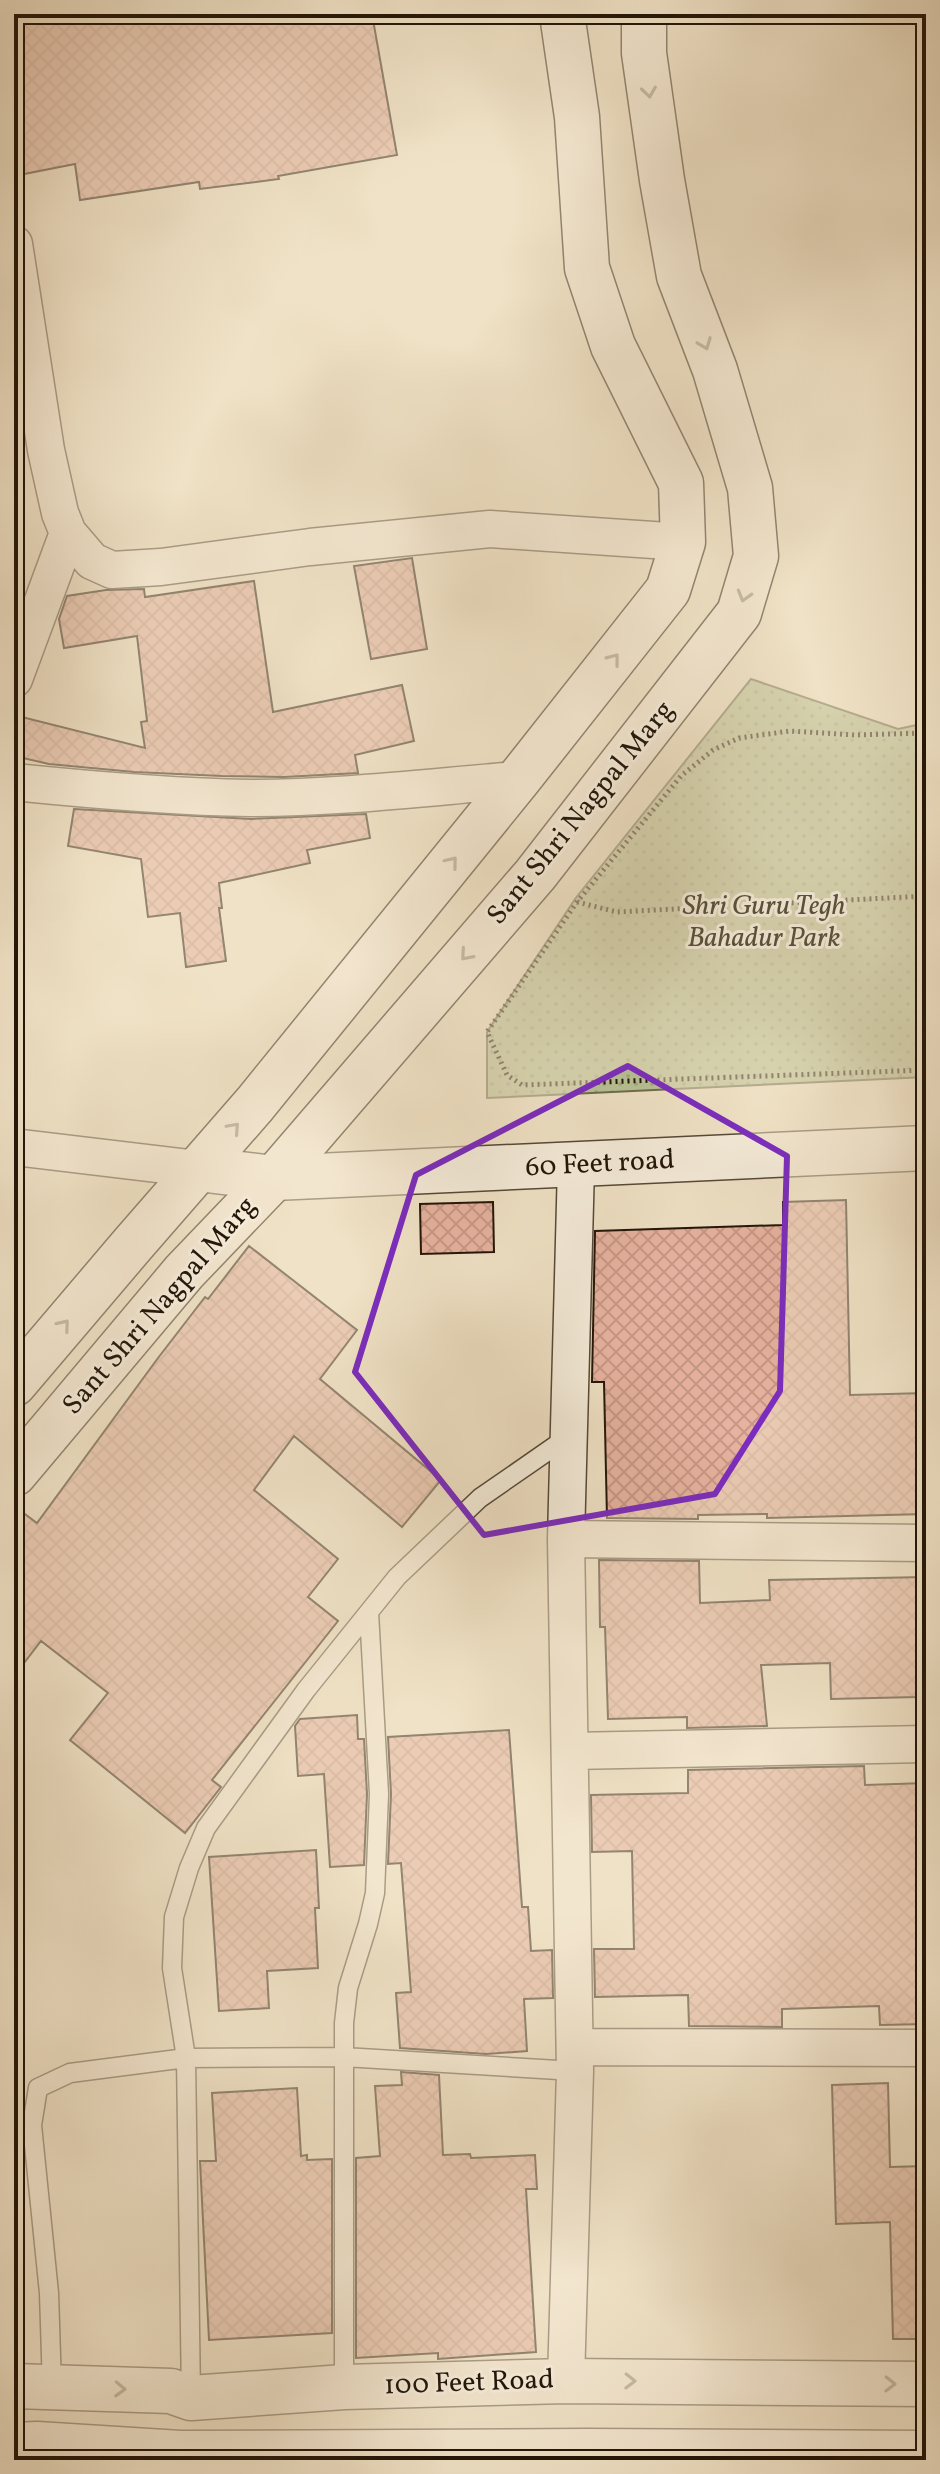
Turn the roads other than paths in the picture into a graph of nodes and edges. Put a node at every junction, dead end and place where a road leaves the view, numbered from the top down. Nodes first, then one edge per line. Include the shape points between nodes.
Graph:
1 (562, 14) edge
2 (644, 14) edge
3 (14, 244) edge
4 (68, 533) junction
5 (683, 542) junction
6 (14, 679) edge
7 (518, 780) junction
8 (14, 782) edge
9 (14, 1147) edge
10 (926, 1148) edge
11 (576, 1166) junction
12 (198, 1169) junction
13 (274, 1178) junction
14 (14, 1384) edge
15 (568, 1437) junction
16 (14, 1474) edge
17 (566, 1539) junction
18 (926, 1543) edge
19 (369, 1612) junction
20 (926, 1744) edge
21 (570, 1751) junction
22 (926, 2048) edge
23 (344, 2057) junction
24 (186, 2058) junction
25 (575, 2059) junction
26 (566, 2381) junction
27 (926, 2384) edge
28 (33, 2387) edge
29 (344, 2387) junction
30 (191, 2398) junction
31 (14, 2445) edge
32 (65, 2453) edge
33 (926, 2453) edge

1 - 5 main road via 577,117 587,268 613,346 681,483
2 -> 13 main road, Sant Shri Nagpal Marg via 644,53 679,276 715,370 750,488 756,556 739,613 535,875
3 - 4 street via 46,450
4 - 5 street via 92,561 112,570 490,529
4 - 6 street
7 -> 5 main road via 668,590
7 - 8 street via 252,798
12 -> 7 main road
9 - 12 street
10 - 11 main road, 60 Feet road
11 - 13 main road, 60 Feet road
11 - 15 street
12 - 13 main road, 60 Feet road
14 -> 12 main road
13 - 16 main road, Sant Shri Nagpal Marg via 184,1272
15 - 17 street
15 - 19 lane via 480,1498 397,1577
17 - 18 street
17 - 21 street
19 - 23 lane via 379,1794 375,1893 348,1988
19 - 24 lane via 206,1828 189,1868 174,1917 172,1968
20 - 21 street
21 - 25 street
22 - 25 street
23 - 24 lane
23 - 25 lane
23 - 29 lane
24 - 28 lane via 70,2073 38,2088 32,2125 49,2293
24 - 30 lane
25 - 26 street
26 -> 27 main road, 100 Feet Road
26 - 29 main road, 100 Feet Road
28 -> 30 main road, 100 Feet Road via 171,2391
29 - 30 main road, 100 Feet Road
31 - 32 main road
32 - 33 main road

